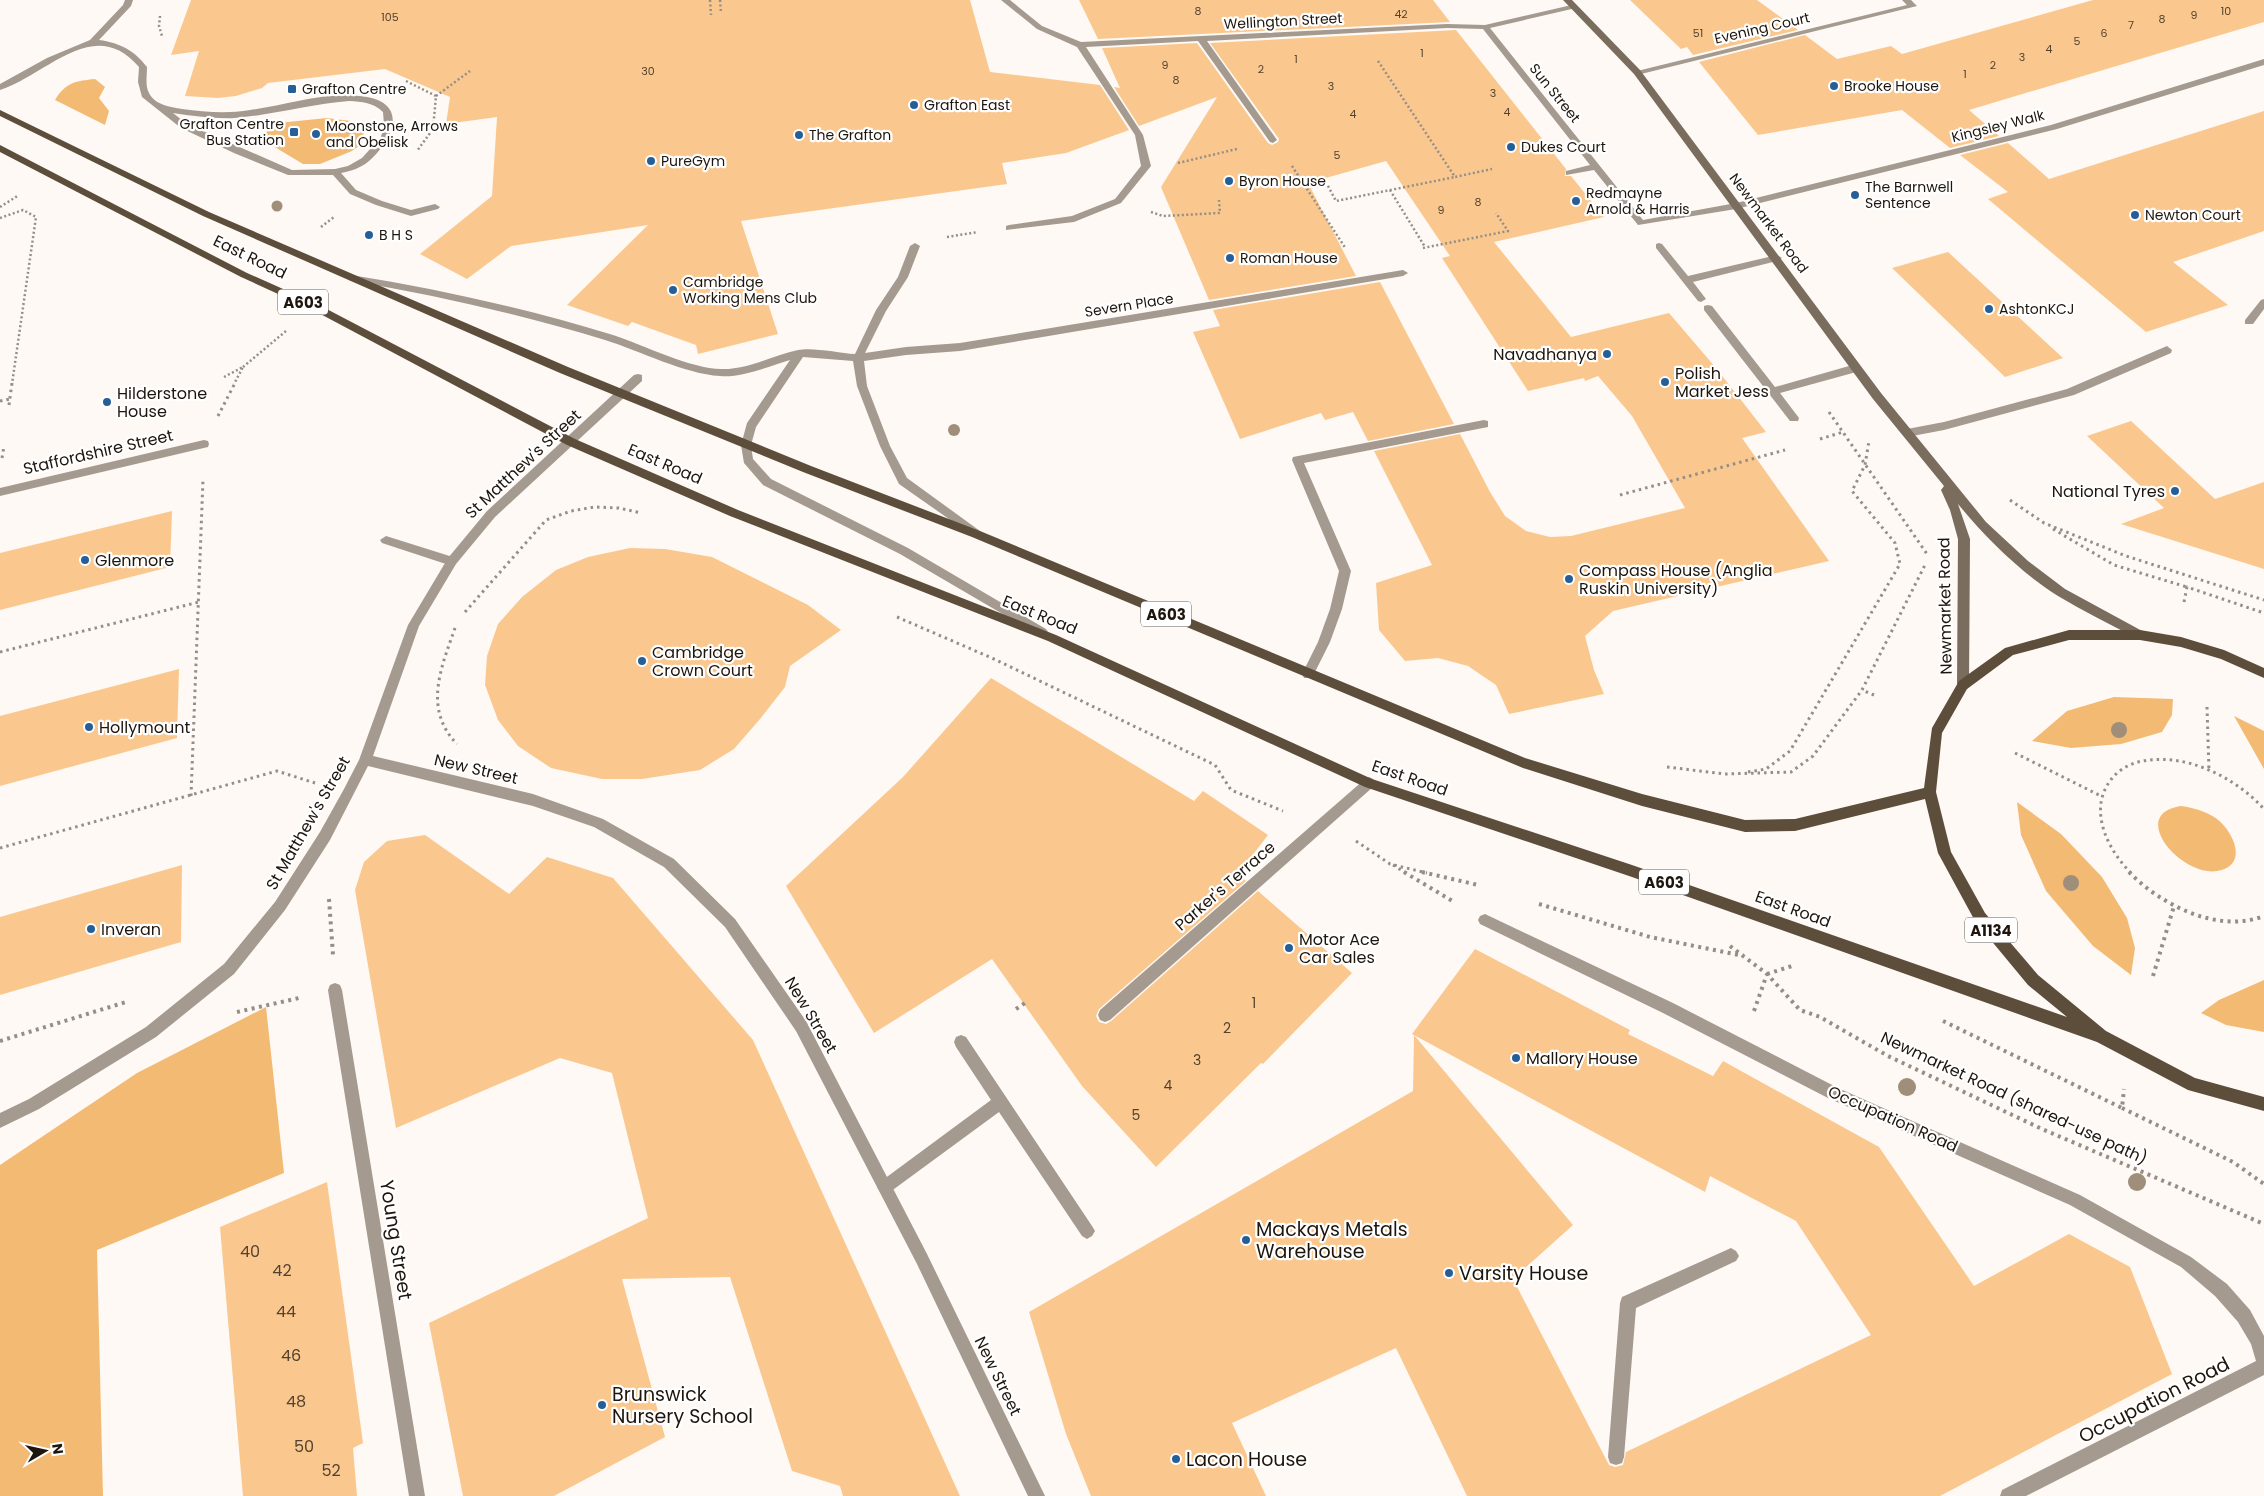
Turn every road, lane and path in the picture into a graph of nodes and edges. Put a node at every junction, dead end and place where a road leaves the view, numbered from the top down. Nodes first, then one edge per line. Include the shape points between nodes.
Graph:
1 (128, 0) edge
2 (710, 0) edge
3 (720, 0) edge
4 (1005, 0) edge
5 (1906, 0) edge
6 (1570, 3) edge
7 (721, 13) dead end
8 (711, 14) dead end
9 (1485, 27) junction
10 (1201, 39) junction
11 (94, 42) junction
12 (1080, 45) junction
13 (1376, 58) dead end
14 (2264, 62) edge
15 (470, 71) dead end
16 (1637, 72) junction
17 (0, 87) edge
18 (436, 96) dead end
19 (165, 109) junction
20 (0, 113) edge
21 (1273, 140) joint
22 (0, 148) edge
23 (1146, 166) junction
24 (1596, 167) junction
25 (1492, 170) dead end
26 (335, 172) junction
27 (1569, 172) dead end
28 (1468, 174) junction
29 (1454, 177) junction
30 (1472, 178) dead end
31 (1390, 190) junction
32 (1220, 200) dead end
33 (1118, 201) junction
34 (1736, 206) junction
35 (435, 207) dead end
36 (1496, 213) dead end
37 (0, 218) edge
38 (1641, 223) joint
39 (1008, 228) joint
40 (915, 246) joint
41 (1660, 246) dead end
42 (1426, 247) junction
43 (1416, 249) dead end
44 (1777, 258) junction
45 (1403, 273) dead end
46 (348, 278) junction
47 (1364, 279) junction
48 (1686, 280) junction
49 (1701, 299) dead end
50 (2264, 302) edge
51 (315, 307) junction
52 (1708, 308) dead end
53 (2249, 322) dead end
54 (2167, 350) dead end
55 (800, 353) junction
56 (858, 358) junction
57 (243, 367) junction
58 (1856, 368) junction
59 (224, 377) dead end
60 (638, 378) dead end
61 (1773, 391) junction
62 (622, 395) junction
63 (10, 399) junction
64 (0, 401) edge
65 (9, 405) dead end
66 (1829, 412) dead end
67 (1794, 418) dead end
68 (1484, 424) dead end
69 (1843, 432) junction
70 (1907, 433) junction
71 (1817, 440) dead end
72 (571, 442) junction
73 (204, 444) junction
74 (746, 445) junction
75 (1791, 448) dead end
76 (1865, 465) junction
77 (1937, 472) junction
78 (0, 492) edge
79 (1620, 495) dead end
80 (645, 514) dead end
81 (976, 534) junction
82 (386, 540) dead end
83 (452, 560) junction
84 (2187, 587) junction
85 (2264, 600) edge
86 (199, 602) junction
87 (2184, 602) dead end
88 (464, 613) dead end
89 (2264, 613) edge
90 (895, 616) dead end
91 (457, 620) dead end
92 (2140, 635) junction
93 (1052, 638) junction
94 (0, 652) edge
95 (2264, 673) edge
96 (1308, 674) junction
97 (1963, 685) junction
98 (1862, 690) junction
99 (1874, 695) dead end
100 (2207, 707) dead end
101 (2015, 752) dead end
102 (365, 760) junction
103 (2209, 771) junction
104 (450, 781) junction
105 (1369, 783) junction
106 (1930, 792) junction
107 (349, 793) junction
108 (191, 796) junction
109 (2101, 796) junction
110 (2264, 809) edge
111 (1326, 821) junction
112 (325, 836) junction
113 (0, 848) edge
114 (1390, 864) junction
115 (1484, 887) dead end
116 (1530, 901) dead end
117 (2174, 906) junction
118 (2264, 916) edge
119 (1485, 920) joint
120 (1744, 956) dead end
121 (1800, 969) dead end
122 (2153, 976) dead end
123 (335, 990) junction
124 (128, 1001) dead end
125 (1025, 1003) dead end
126 (1016, 1008) dead end
127 (228, 1014) dead end
128 (1105, 1015) dead end
129 (1941, 1021) dead end
130 (2101, 1036) junction
131 (0, 1041) edge
132 (962, 1042) dead end
133 (2124, 1088) dead end
134 (1001, 1101) junction
135 (2264, 1104) edge
136 (2122, 1108) junction
137 (0, 1121) edge
138 (2264, 1184) edge
139 (885, 1187) junction
140 (2264, 1224) edge
141 (1087, 1231) dead end
142 (1731, 1256) dead end
143 (2264, 1360) edge
144 (2264, 1366) edge
145 (1616, 1457) dead end
146 (417, 1496) edge
147 (1037, 1496) edge
148 (2008, 1496) edge

1 - 11 street via 127,6
2 - 8 path
3 - 7 path
4 - 12 street, Wellington Street via 1030,23
5 - 16 street, Evening Court via 1913,6
6 - 9 street, Wellington Street
6 - 16 street, Newmarket Road
9 - 10 street, Wellington Street via 1447,26
9 - 24 street, Sun Street
10 - 12 street, Wellington Street
10 - 21 street
11 - 17 street via 50,60
11 - 19 street via 114,43 132,53 143,66 145,95
12 - 23 street via 1138,135
13 - 29 path
14 - 34 street, Kingsley Walk via 2054,127
15 - 18 path
16 - 34 street, Newmarket Road
19 - 26 street via 184,126 291,173
19 - 26 street via 208,116 264,112 329,100 357,99 378,104 387,112 385,138 366,160
20 - 46 main road, East Road / A603 via 112,169
21 - 23 path via 1169,165
22 - 51 main road, East Road / A603 via 244,274
23 - 33 street
24 - 27 street
24 - 38 street, Sun Street
25 - 28 path
26 - 35 street via 353,192 380,203 411,213
28 - 29 path
28 - 30 path
29 - 31 path
31 - 42 path
31 - 47 path via 1336,201 1327,184 1307,188
32 - 33 path via 1220,213 1163,216
33 - 39 street via 1074,219
34 - 38 street, Kingsley Walk
34 - 44 street, Newmarket Road
36 - 42 path via 1508,231
37 - 63 path via 23,210 36,217
39 - 40 path via 942,237
40 - 56 street via 903,277 880,310
41 - 48 street
42 - 43 path
44 - 48 street
44 - 58 street, Newmarket Road
45 - 47 street, Severn Place
46 - 55 street via 408,287 511,310 610,338 702,370 722,373
46 - 62 main road, East Road / A603
47 - 56 street, Severn Place via 960,347
48 - 49 street
50 - 53 street
51 - 57 path
51 - 72 main road, East Road / A603
52 - 61 street
54 - 70 street via 2070,392
55 - 56 street, Severn Place
55 - 74 street via 751,426
56 - 81 street via 862,386 893,466 903,481
57 - 59 path
57 - 73 path
58 - 61 street
58 - 70 street, Newmarket Road
60 - 62 street, St Matthew's Street
61 - 67 street
62 - 72 street, St Matthew's Street
62 - 74 main road, East Road / A603
63 - 64 path
63 - 65 path
66 - 69 path
68 - 96 street via 1297,460 1345,571 1336,609
69 - 71 path
69 - 76 path
70 - 77 street, Newmarket Road
72 - 83 street, St Matthew's Street via 491,514
72 - 93 main road, East Road / A603 via 734,513
73 - 78 street, Staffordshire Street
73 - 86 path
74 - 81 main road, East Road / A603
74 - 93 street via 748,460 767,482 904,551
75 - 79 path
76 - 98 path via 1929,557
76 - 98 path via 1852,491 1895,543 1900,564 1790,751 1766,769 1725,774 1792,772 1813,756
77 - 92 street, Newmarket Road via 1982,525 2024,564 2061,592
77 - 97 street, Newmarket Road via 1956,510 1964,540
80 - 88 path via 607,506 579,509 548,519
81 - 96 main road, East Road / A603
82 - 83 street
83 - 102 street, St Matthew's Street via 414,625
84 - 85 path via 2114,565 2044,523 2126,556
84 - 87 path
84 - 89 path
86 - 94 path
86 - 108 path
90 - 111 path via 994,659 1215,765 1232,790 1286,812 1314,810
91 - 104 path via 440,674 438,716 446,736 466,751
92 - 95 main road, Newmarket Road / A1134 via 2181,642 2224,655
92 - 97 main road, Newmarket Road / A1134 via 2069,635 2009,651
93 - 105 main road, East Road / A603
96 - 106 main road, East Road / A603 via 1523,763 1642,800 1745,826 1795,825
97 - 106 main road, Newmarket Road / A1134 via 1936,732
98 - 99 path
100 - 103 path
101 - 109 path
102 - 104 street, New Street
102 - 107 street, St Matthew's Street
103 - 109 path via 2180,761 2152,760 2128,765 2110,778
103 - 110 path via 2237,786
104 - 139 street, New Street via 533,800 598,823 669,863 730,923 801,1026
105 - 111 street, Parker's Terrace
105 - 130 main road, East Road / A603 via 1632,871
106 - 130 main road, Newmarket Road / A1134 via 1945,853 1980,917 2033,980
107 - 108 path via 278,771
107 - 112 street, St Matthew's Street
108 - 113 path
109 - 117 path via 2100,818 2108,842 2124,866 2146,888
111 - 114 path
111 - 128 street, Parker's Terrace
112 - 123 path
112 - 137 street, St Matthew's Street via 280,906 229,969 151,1032 34,1104
114 - 115 path
114 - 119 path
116 - 120 path via 1650,937
117 - 118 path via 2203,917 2230,922 2256,920
117 - 122 path
119 - 143 street, Occupation Road via 1668,1008 1833,1093 2075,1200 2186,1262 2221,1290 2244,1316
121 - 140 path, Newmarket Road (shared-use path) via 1791,966 1767,974 1800,1010 1820,1017 1888,1056 2042,1129
123 - 127 path
123 - 146 street, Young Street
124 - 131 path
125 - 126 path
129 - 136 path
130 - 135 main road, Newmarket Road / A1134 via 2193,1085
132 - 134 street
133 - 136 path
134 - 139 street
134 - 141 street
136 - 138 path via 2233,1162
139 - 147 street, New Street
142 - 145 street via 1628,1303
144 - 148 street, Occupation Road

